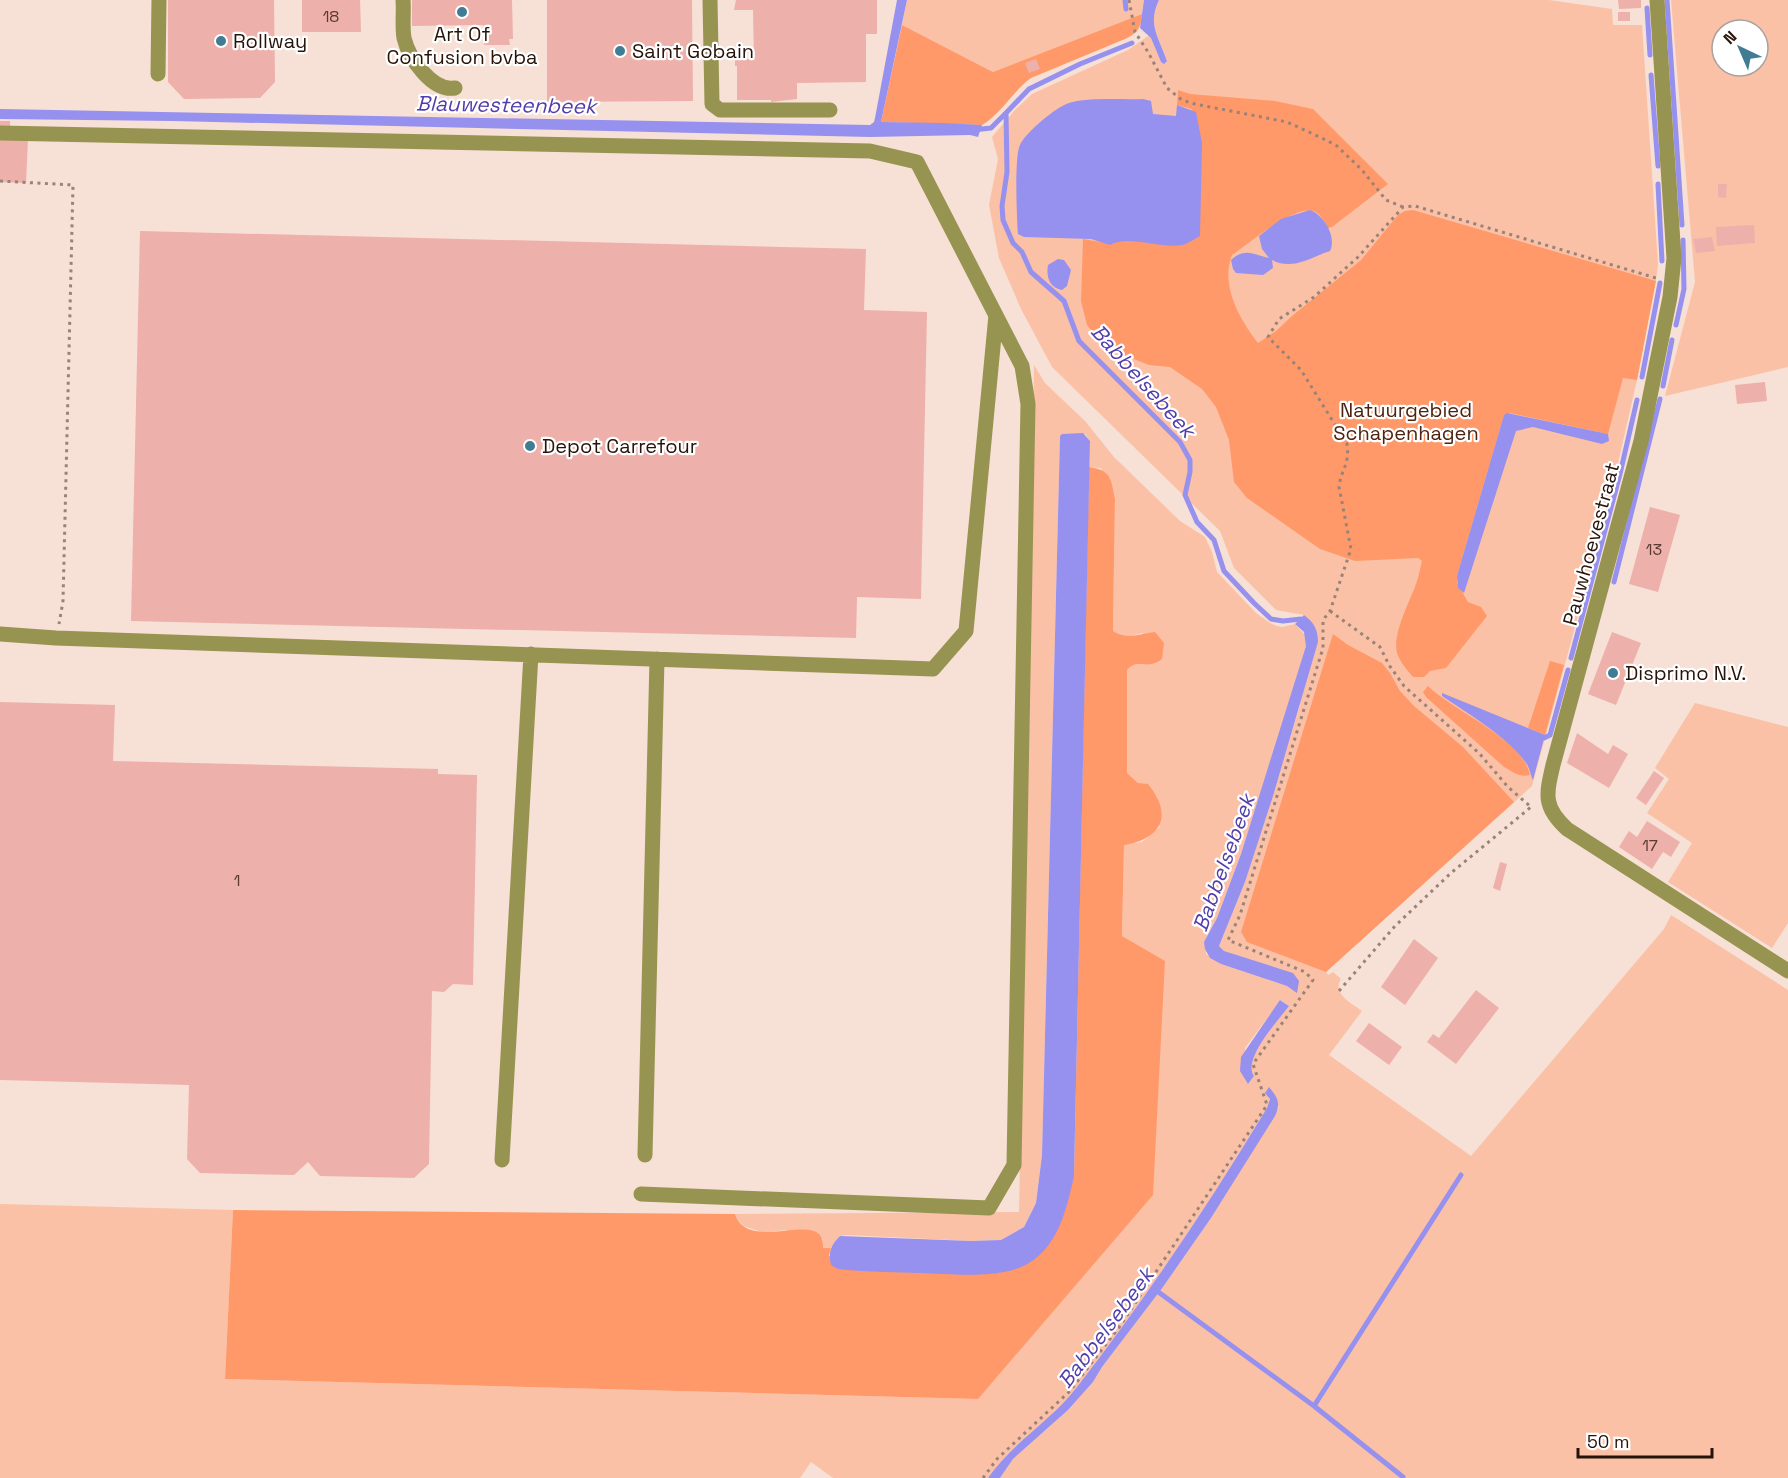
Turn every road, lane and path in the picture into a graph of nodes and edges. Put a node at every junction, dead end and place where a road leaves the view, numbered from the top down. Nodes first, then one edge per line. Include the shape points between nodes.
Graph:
1 (159, 0) edge
2 (403, 0) edge
3 (710, 0) edge
4 (1129, 0) edge
5 (1657, 0) edge
6 (158, 74) dead end
7 (455, 88) dead end
8 (830, 110) dead end
9 (0, 133) edge
10 (0, 181) edge
11 (1403, 207) junction
12 (1672, 282) junction
13 (996, 315) junction
14 (1330, 610) junction
15 (0, 634) edge
16 (56, 638) junction
17 (531, 654) junction
18 (657, 659) junction
19 (1548, 802) junction
20 (1531, 807) junction
21 (1788, 971) edge
22 (1339, 991) dead end
23 (645, 1155) dead end
24 (502, 1160) dead end
25 (641, 1194) dead end
26 (983, 1478) edge

1 - 6 street
2 - 7 street via 404,39 414,60 432,82
3 - 8 street via 715,108
4 - 11 path via 1135,32 1172,93 1195,104 1287,122 1326,140 1362,170 1386,200
5 - 12 street, Pauwhoevestraat via 1674,258
9 - 13 street via 870,151 917,162
10 - 16 path via 73,185 63,601
11 - 12 path via 1415,206
11 - 14 path via 1358,257 1314,297 1279,320 1268,337 1301,370 1347,444 1349,457 1339,487 1351,549
12 - 19 street, Pauwhoevestraat via 1641,441 1553,765
13 - 18 street via 966,631 933,669
13 - 25 street via 1022,366 1028,404 1014,1165 989,1208
14 - 20 path via 1380,647 1404,686 1479,753
14 - 26 path via 1323,620 1323,648 1240,915 1228,940 1305,972 1313,980 1252,1064 1267,1105 1119,1326 1070,1391 997,1459
15 - 16 street
16 - 17 street
17 - 18 street
17 - 24 street
18 - 23 street
19 - 20 path
19 - 21 street via 1551,812 1567,829
20 - 22 path via 1451,873 1395,926

